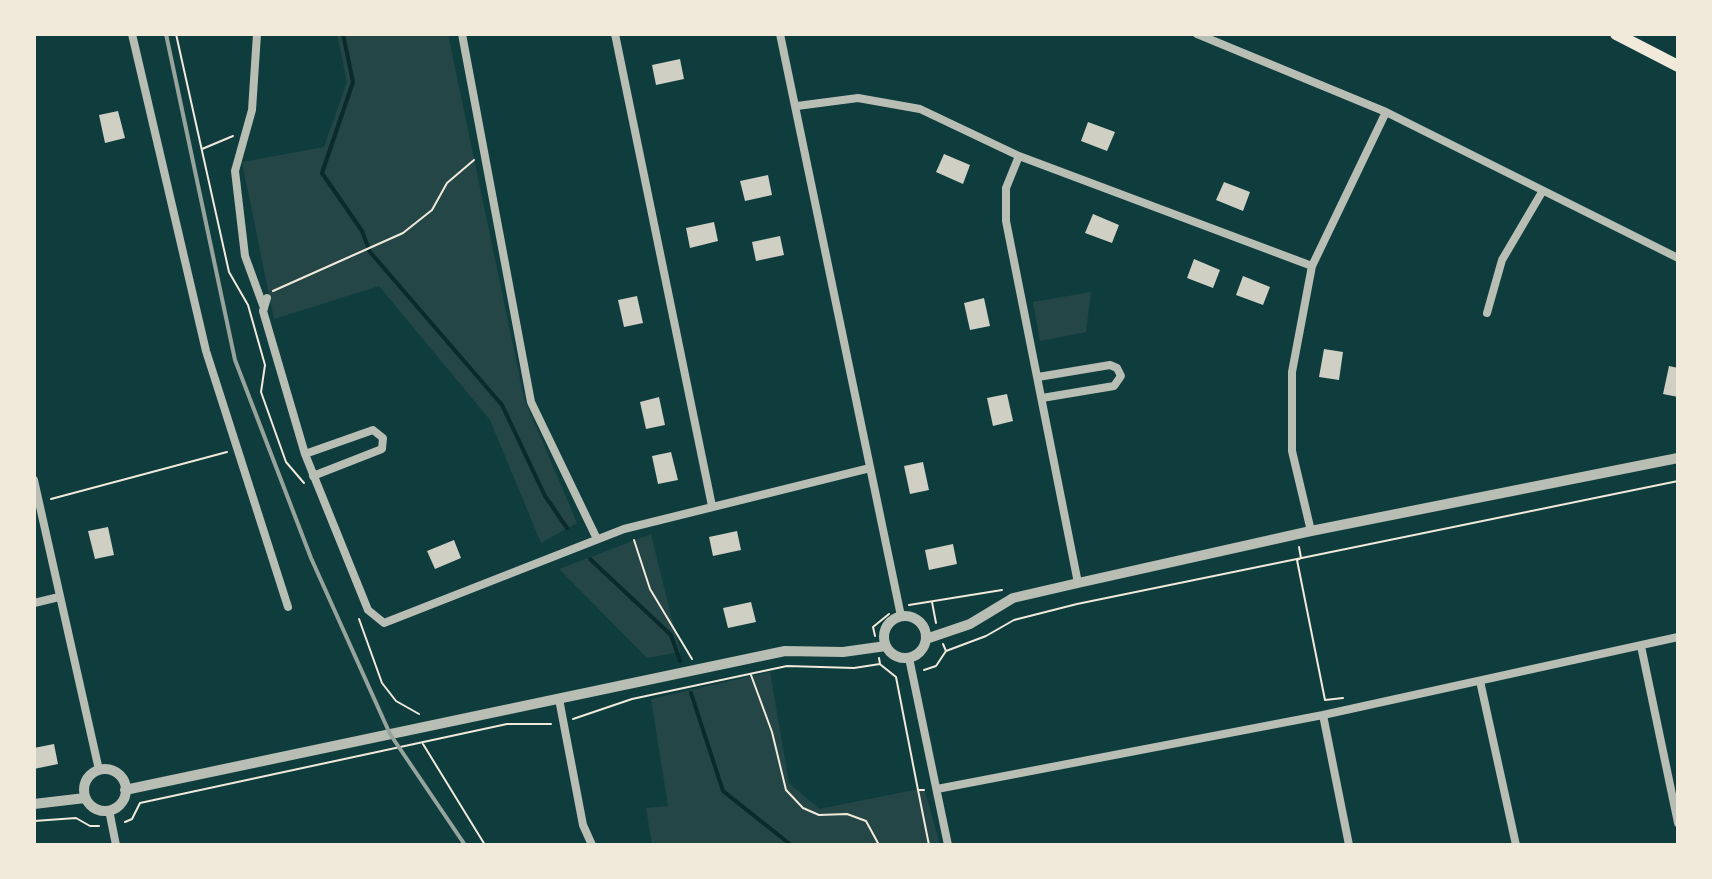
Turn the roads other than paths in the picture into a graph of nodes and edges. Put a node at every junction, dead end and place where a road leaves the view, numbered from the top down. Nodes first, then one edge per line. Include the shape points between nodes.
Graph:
1 (132, 34) edge
2 (257, 34) edge
3 (462, 34) edge
4 (615, 34) edge
5 (780, 34) edge
6 (1197, 34) edge
7 (1616, 34) edge
8 (1678, 66) edge
9 (797, 106) junction
10 (1386, 112) junction
11 (1019, 156) junction
12 (1542, 192) junction
13 (1678, 258) edge
14 (1312, 266) junction
15 (1487, 313) dead end
16 (1038, 377) junction
17 (1042, 398) junction
18 (305, 454) junction
19 (1678, 458) edge
20 (870, 468) junction
21 (313, 476) junction
22 (34, 480) edge
23 (712, 506) junction
24 (1311, 531) junction
25 (597, 539) junction
26 (1078, 583) junction
27 (59, 597) junction
28 (34, 603) edge
29 (288, 607) dead end
30 (901, 616) junction
31 (1678, 637) edge
32 (926, 639) junction
33 (881, 646) junction
34 (1641, 646) junction
35 (909, 658) junction
36 (1480, 681) junction
37 (559, 699) junction
38 (1323, 715) junction
39 (99, 770) junction
40 (937, 789) junction
41 (125, 790) junction
42 (85, 798) junction
43 (34, 804) edge
44 (109, 810) junction
45 (1678, 823) edge
46 (116, 845) edge
47 (592, 845) edge
48 (948, 845) edge
49 (1349, 845) edge
50 (1516, 845) edge

1 - 29 street via 206,351
2 - 18 street via 252,111 235,171 245,256 266,303
3 - 25 street via 531,402
4 - 23 street
5 - 9 street
6 - 10 street
7 - 8 main road
9 - 11 street via 858,98 920,109
9 - 20 street
10 - 12 street
10 - 14 street
11 - 14 street
11 - 16 street via 1004,202
12 - 13 street
12 - 15 street via 1502,260
14 - 24 street via 1292,372 1292,451
16 - 17 street
16 - 17 street via 1110,365 1121,376 1114,386
17 - 26 street
18 - 21 street
18 - 21 street via 373,430 383,438 382,449
19 - 24 street
20 - 23 street
20 - 30 street
21 - 25 street via 368,610 378,621 391,623
22 - 27 street
23 - 25 street
24 - 26 street
26 - 32 street via 1013,598 970,624
27 - 28 street
27 - 39 street
30 - 32 street via 921,622
30 - 33 street via 885,631
31 - 34 street
32 - 35 street via 920,652
33 - 35 street
33 - 37 street via 843,652 785,651
34 - 36 street
34 - 45 street
35 - 40 street
36 - 38 street
36 - 50 street
37 - 41 street
37 - 47 street via 583,825
38 - 40 street
38 - 49 street
39 - 41 street via 117,773
39 - 42 street via 84,784
40 - 48 street
41 - 44 street via 121,803
42 - 43 street
42 - 44 street via 95,809
44 - 46 street

